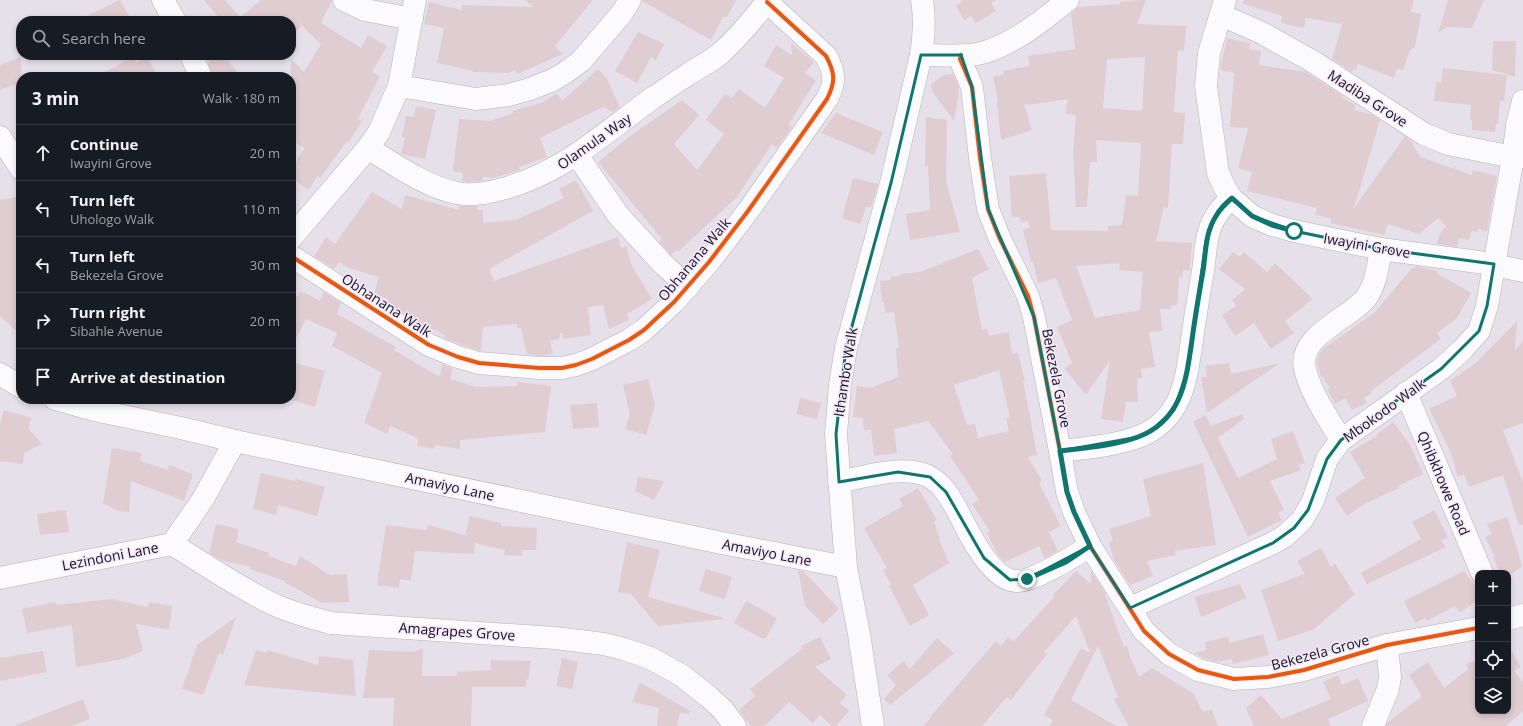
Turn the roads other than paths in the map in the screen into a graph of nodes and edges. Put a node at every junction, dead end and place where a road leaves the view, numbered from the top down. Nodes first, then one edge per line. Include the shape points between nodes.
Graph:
1 (162, 0) edge
2 (344, 0) edge
3 (630, 0) edge
4 (922, 0) edge
5 (1068, 0) edge
6 (768, 1) edge
7 (1223, 7) edge
8 (414, 10) edge
9 (172, 16) edge
10 (921, 55) junction
11 (961, 55) junction
12 (193, 60) edge
13 (199, 72) edge
14 (399, 86) junction
15 (1523, 101) edge
16 (0, 136) edge
17 (368, 148) junction
18 (577, 156) junction
19 (1518, 157) edge
20 (16, 161) edge
21 (1232, 198) junction
22 (296, 226) edge
23 (1381, 249) junction
24 (296, 259) edge
25 (1494, 264) junction
26 (1523, 271) edge
27 (688, 287) junction
28 (0, 374) edge
29 (16, 383) edge
30 (1406, 393) junction
31 (73, 404) edge
32 (121, 407) edge
33 (1341, 440) junction
34 (234, 441) junction
35 (1060, 451) junction
36 (839, 482) junction
37 (172, 544) junction
38 (1090, 546) junction
39 (846, 567) junction
40 (1481, 570) edge
41 (0, 578) edge
42 (1130, 608) junction
43 (1523, 615) edge
44 (1511, 618) edge
45 (1475, 629) edge
46 (1386, 645) junction
47 (735, 726) edge
48 (873, 726) edge
49 (1373, 726) edge

1 - 9 street
2 - 8 street via 365,10
3 - 14 street via 581,61 553,80 530,89 510,95 476,99
4 - 10 street, Ithambo Walk via 924,21
5 - 11 street via 1040,23 988,52
6 - 18 street, Olamula Way via 713,60 673,84
6 - 27 street, Obhanana Walk via 826,56 832,68 834,82 828,99 748,211
7 - 19 street, Madiba Grove via 1424,134 1448,144
7 - 21 street, Iwayini Grove via 1209,53 1206,86 1218,172
8 - 14 street
10 - 11 street
10 - 36 street, Ithambo Walk via 891,183 846,348 836,434
11 - 35 street, Bekezela Grove via 960,59 972,87 988,209 1028,296
12 - 13 street
14 - 17 street via 379,132
15 - 19 street, Mbokodo Walk via 1517,125
16 - 20 street
17 - 18 street, Olamula Way via 430,184 456,193 468,194 487,193 514,186
17 - 22 street
18 - 27 street via 618,215
19 - 25 street, Mbokodo Walk
21 - 23 street, Iwayini Grove via 1252,216 1272,225
21 - 35 street via 1216,215 1206,241 1188,370 1174,410 1153,429 1139,437
23 - 25 street, Iwayini Grove
23 - 33 street via 1375,280 1366,297 1356,308 1317,336 1304,360 1314,392
24 - 27 street, Obhanana Walk via 429,345 479,363 539,368 576,365 619,346 644,330
25 - 26 street, Iwayini Grove
25 - 30 street, Mbokodo Walk via 1487,306 1479,331 1441,369
28 - 29 street
30 - 33 street, Mbokodo Walk
30 - 40 street, Qhibkhowe Road
31 - 32 street, Amaviyo Lane via 94,410
32 - 34 street, Amaviyo Lane via 181,428
33 - 42 street, Mbokodo Walk via 1327,460 1308,510 1302,520 1285,536
34 - 37 street, Lezindoni Lane via 203,499
34 - 39 street, Amaviyo Lane
35 - 38 street, Bekezela Grove via 1067,492
36 - 38 street via 898,472 930,477 946,492 984,558 1010,580 1033,577 1066,562
36 - 39 street, Ithambo Walk
37 - 41 street, Lezindoni Lane
37 - 47 street, Amagrapes Grove via 275,605 331,623 555,638 624,649 650,658 680,675 723,710
38 - 42 street, Bekezela Grove
39 - 48 street, Ithambo Walk
42 - 46 street, Bekezela Grove via 1144,631 1168,654 1198,670 1234,679 1268,677 1304,670
43 - 44 street
45 - 46 street, Bekezela Grove
46 - 49 street via 1390,677

